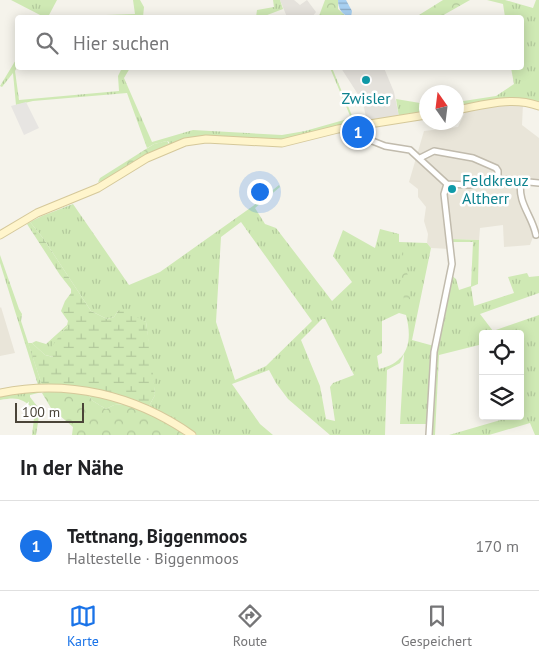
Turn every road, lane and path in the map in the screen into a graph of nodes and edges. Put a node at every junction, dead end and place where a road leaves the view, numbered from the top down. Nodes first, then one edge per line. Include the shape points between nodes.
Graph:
1 (539, 106) edge
2 (464, 109) edge
3 (419, 116) edge
4 (371, 124) junction
5 (345, 128) junction
6 (367, 140) junction
7 (420, 158) junction
8 (498, 179) junction
9 (521, 181) junction
10 (539, 183) edge
11 (448, 184) junction
12 (0, 235) edge
13 (536, 235) dead end
14 (0, 393) edge
15 (192, 435) edge
16 (429, 435) edge

1 - 2 main road via 510,101
3 - 4 main road
4 - 5 main road
4 - 6 street
5 - 6 street
5 - 12 main road via 282,142 206,138 186,142 147,158 98,188 36,213
6 - 7 street via 410,150
7 - 8 street via 434,151 473,158 496,168
7 - 11 street
8 - 9 street
8 - 11 street
9 - 10 street
9 - 13 street via 520,196
11 - 16 street via 444,194 452,264 434,352
14 - 15 main road via 46,388 102,394 154,412

